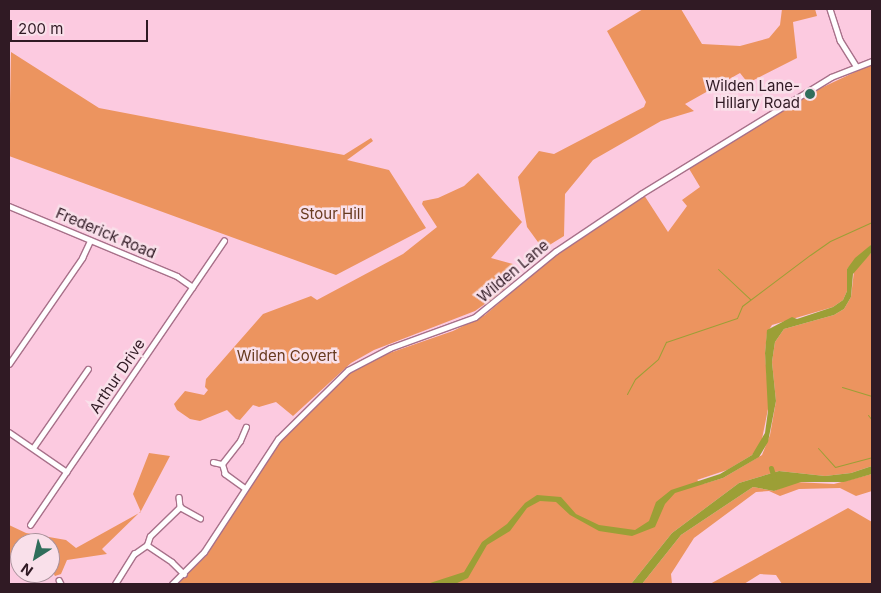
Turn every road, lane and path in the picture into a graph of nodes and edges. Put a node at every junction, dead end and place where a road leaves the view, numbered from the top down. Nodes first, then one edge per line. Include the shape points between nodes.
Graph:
1 (830, 9) edge
2 (872, 60) edge
3 (856, 66) junction
4 (9, 206) edge
5 (90, 241) junction
6 (224, 241) dead end
7 (193, 287) junction
8 (9, 364) edge
9 (88, 369) dead end
10 (246, 426) dead end
11 (9, 432) edge
12 (32, 448) junction
13 (213, 462) dead end
14 (222, 464) junction
15 (67, 472) junction
16 (244, 488) junction
17 (179, 497) dead end
18 (180, 507) junction
19 (200, 518) dead end
20 (30, 526) dead end
21 (147, 545) junction
22 (184, 574) junction
23 (115, 584) edge
24 (172, 584) edge

1 - 3 street via 840,40
2 - 3 street, Wilden Lane
3 - 16 street, Wilden Lane via 748,126 576,236 474,317 390,348 348,370 284,431
4 - 5 street, Frederick Road
5 - 7 street, Frederick Road via 177,276
5 - 8 street via 82,258
6 - 7 street, Arthur Drive
7 - 15 street, Arthur Drive
9 - 12 street
10 - 14 street via 240,441
11 - 12 street
12 - 15 street
13 - 14 street
14 - 16 street via 224,474
15 - 20 street, Arthur Drive
16 - 22 street, Wilden Lane via 204,552
17 - 18 street
18 - 19 street
18 - 21 street via 150,536
21 - 22 street
21 - 23 street via 134,554
22 - 24 street, Wilden Lane

